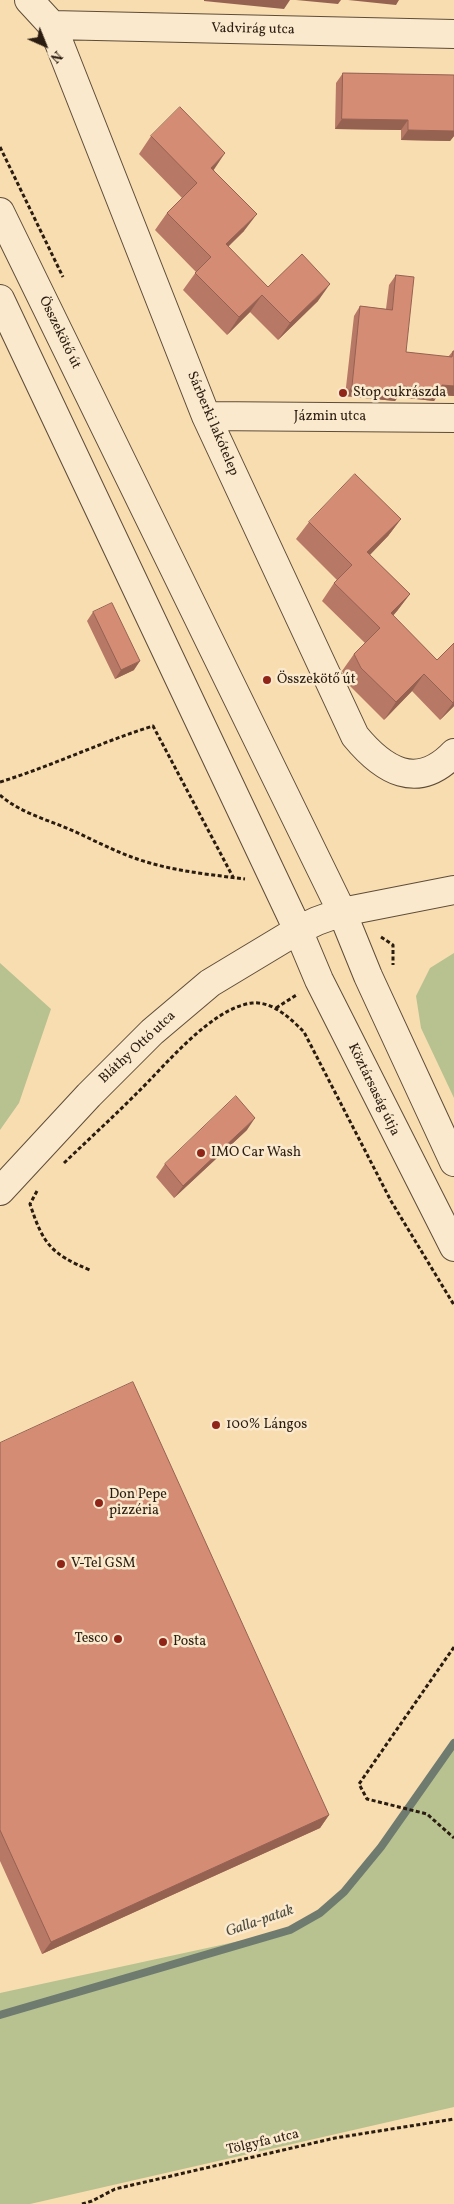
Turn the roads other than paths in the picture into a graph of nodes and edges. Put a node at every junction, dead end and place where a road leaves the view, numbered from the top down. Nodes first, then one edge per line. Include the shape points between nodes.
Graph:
1 (29, 0) edge
2 (52, 26) junction
3 (454, 34) edge
4 (0, 212) edge
5 (0, 299) edge
6 (206, 416) junction
7 (454, 418) edge
8 (454, 753) edge
9 (454, 890) edge
10 (342, 912) junction
11 (298, 930) junction
12 (454, 1162) edge
13 (0, 1191) edge
14 (454, 1247) edge

1 - 2 street, Sárberki lakótelep
2 - 3 street, Vadvirág utca
2 - 6 street, Sárberki lakótelep
4 - 10 street, Összekötő út
5 - 11 street
6 - 7 street, Jázmin utca
6 - 8 street, Sárberki lakótelep via 355,736 371,756 387,767 408,774 427,771
9 - 10 street, Bláthy Ottó utca
10 - 11 street, Bláthy Ottó utca
10 - 12 street
11 - 13 street, Bláthy Ottó utca via 210,983 152,1032
11 - 14 street, Köztársaság útja via 319,980

